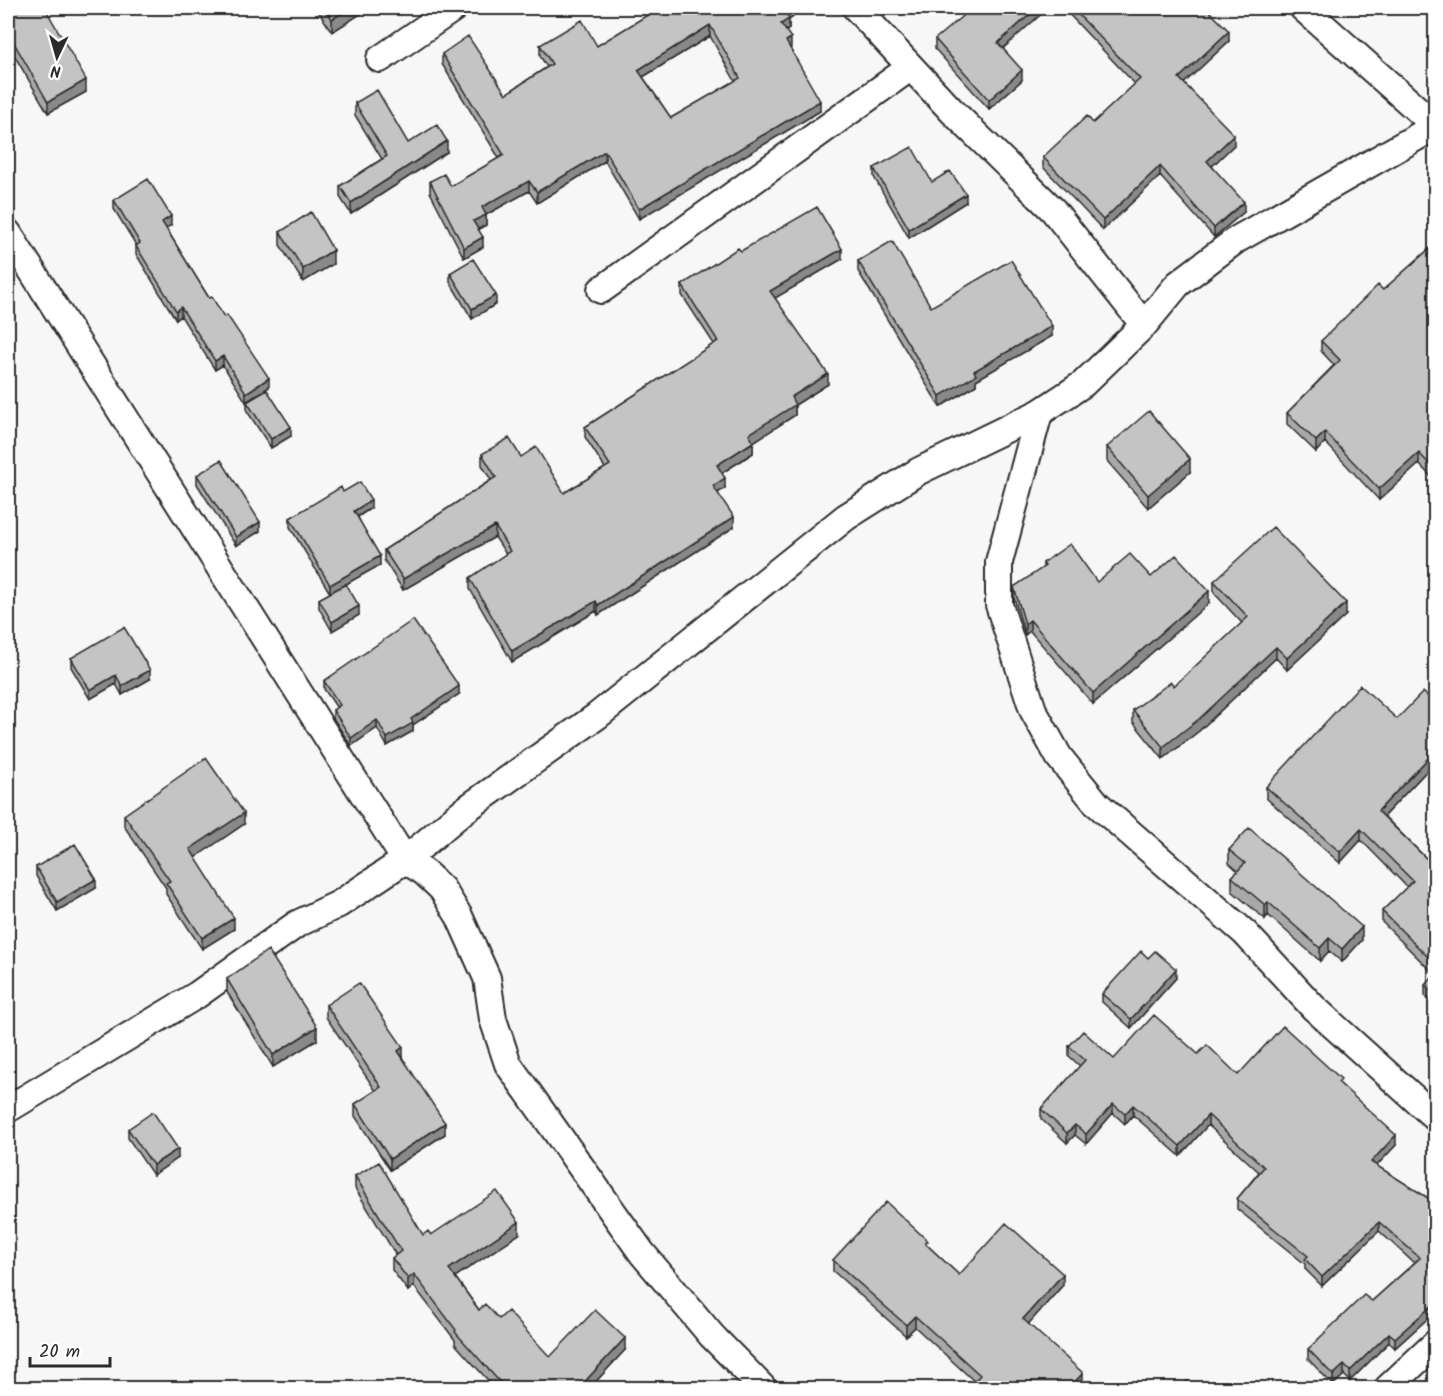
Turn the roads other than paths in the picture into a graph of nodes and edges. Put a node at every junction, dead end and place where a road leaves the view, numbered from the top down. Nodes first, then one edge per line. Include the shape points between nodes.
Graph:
1 (454, 8) edge
2 (856, 8) edge
3 (1303, 8) edge
4 (380, 59) dead end
5 (910, 67) junction
6 (1436, 126) edge
7 (8, 233) edge
8 (601, 290) dead end
9 (1144, 325) junction
10 (1039, 413) junction
11 (405, 860) junction
12 (8, 1109) edge
13 (1436, 1118) edge
14 (1436, 1343) edge
15 (763, 1389) edge
16 (1388, 1389) edge

1 - 4 street
2 - 5 street
3 - 6 street
5 - 8 street
5 - 9 street via 1053,210
6 - 9 street via 1236,240 1178,284
7 - 11 street
9 - 10 street via 1083,384
10 - 11 street via 919,471 846,517 597,716 462,812
10 - 13 street via 999,562 999,605 1033,710 1059,757 1097,804 1245,933 1313,1007
11 - 12 street via 339,904 297,924 197,995
11 - 15 street via 442,889 459,916 487,978 493,1019 508,1064 642,1253
14 - 16 street

